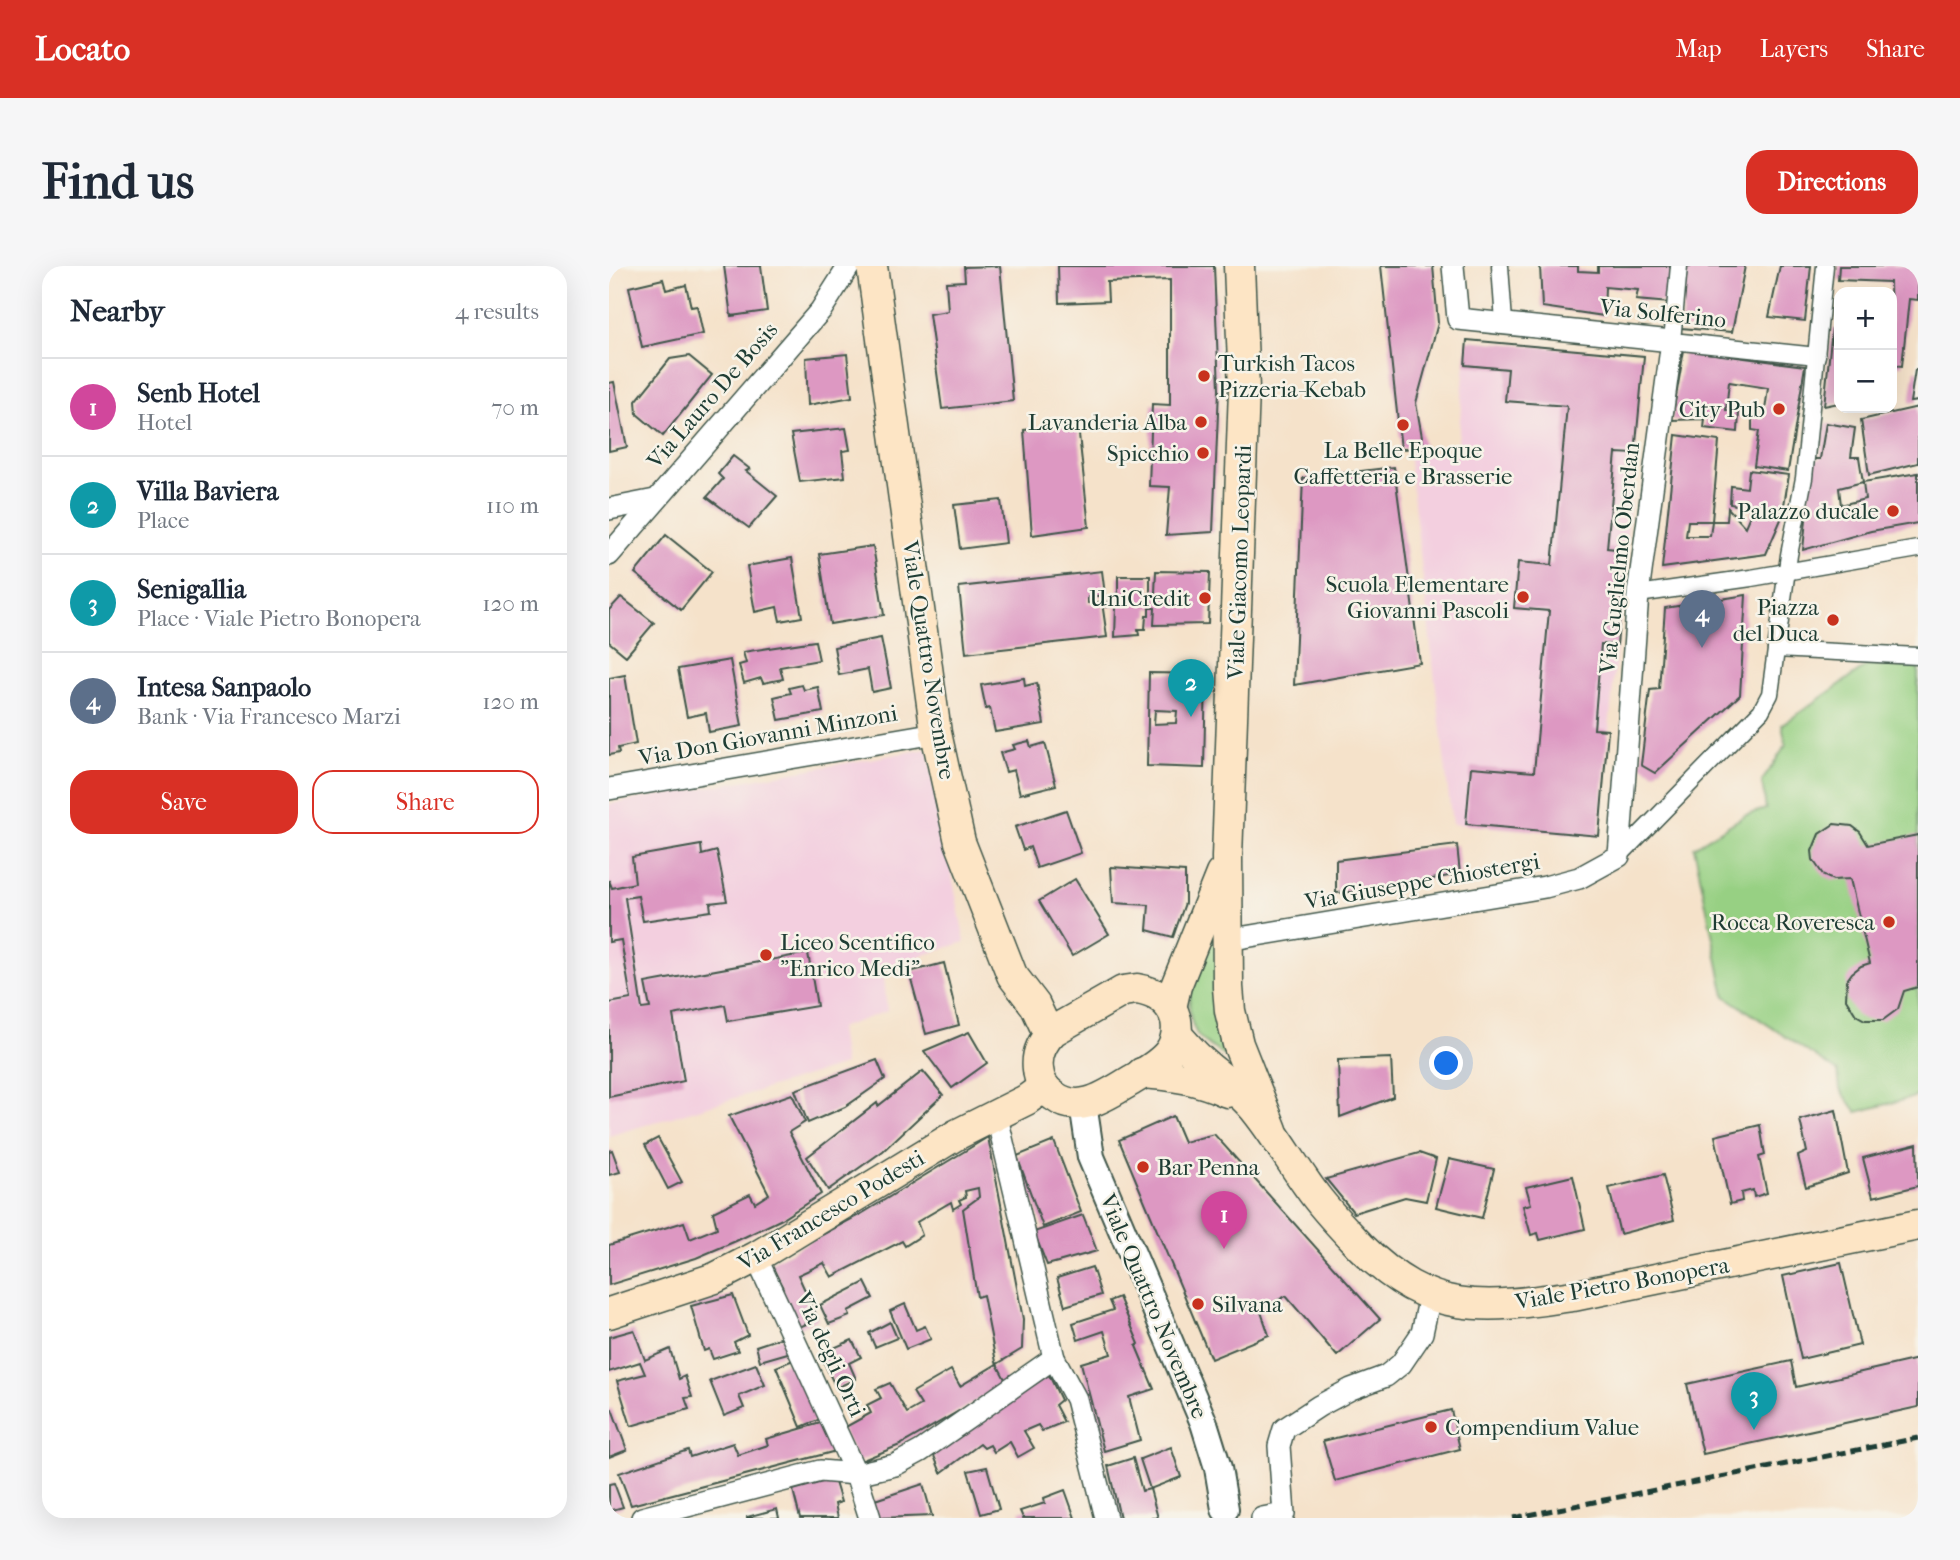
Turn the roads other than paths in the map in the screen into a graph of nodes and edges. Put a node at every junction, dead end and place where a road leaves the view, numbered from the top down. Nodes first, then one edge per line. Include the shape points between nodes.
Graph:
1 (849, 266) edge
2 (872, 266) edge
3 (1239, 266) edge
4 (1453, 266) edge
5 (1500, 266) edge
6 (1679, 266) edge
7 (1825, 266) edge
8 (1504, 322) junction
9 (1672, 341) junction
10 (1817, 356) junction
11 (655, 500) junction
12 (609, 509) edge
13 (1918, 549) edge
14 (609, 555) edge
15 (1787, 572) junction
16 (1638, 594) junction
17 (1776, 649) junction
18 (1918, 656) edge
19 (936, 733) junction
20 (609, 789) edge
21 (1619, 856) junction
22 (1227, 857) junction
23 (1227, 940) junction
24 (1174, 1022) junction
25 (1049, 1035) junction
26 (1142, 1073) junction
27 (1044, 1087) junction
28 (1249, 1103) junction
29 (1083, 1104) junction
30 (996, 1113) junction
31 (1272, 1130) junction
32 (1918, 1225) edge
33 (757, 1257) junction
34 (1430, 1296) junction
35 (609, 1312) edge
36 (1054, 1358) junction
37 (856, 1474) junction
38 (1225, 1509) dead end
39 (642, 1518) edge
40 (870, 1518) edge
41 (1106, 1518) edge
42 (1262, 1518) edge

1 - 11 street, Via Lauro De Bosis via 821,310
2 - 19 main road, Viale Quattro Novembre
3 - 22 main road, Viale Giacomo Leopardi via 1244,389
4 - 8 street, Via Solferino via 1458,319
5 - 8 street
6 - 9 street, Via Guglielmo Oberdan
7 - 10 street
8 - 9 street, Via Solferino
9 - 10 street, Via Solferino
9 - 16 street, Via Guglielmo Oberdan
10 - 15 street via 1804,478
11 - 12 street
11 - 14 street, Via Lauro De Bosis
13 - 15 street
15 - 16 street
15 - 17 street
16 - 21 street, Via Guglielmo Oberdan
17 - 18 street via 1861,657
17 - 21 street via 1770,694 1761,711
19 - 20 street, Via Don Giovanni Minzoni
19 - 25 main road, Viale Quattro Novembre via 960,842 1012,975 1035,1005
21 - 23 street, Via Giuseppe Chiostergi via 1579,878 1545,887
22 - 23 main road, Viale Giacomo Leopardi
22 - 24 main road, Viale Giacomo Leopardi via 1176,986
23 - 31 main road, Viale Pietro Bonopera via 1230,1011
24 - 25 main road, Viale Pietro Bonopera via 1162,998 1137,989 1123,991
24 - 26 main road via 1172,1048
24 - 28 main road, Viale Pietro Bonopera via 1204,1064
25 - 27 main road via 1037,1061
26 - 28 main road, Viale Pietro Bonopera via 1194,1080
26 - 29 main road
27 - 29 main road via 1059,1100
27 - 30 main road, Via Francesco Podesti
28 - 31 main road, Viale Pietro Bonopera
29 - 38 street, Viale Quattro Novembre via 1091,1157 1204,1423
30 - 33 main road, Via Francesco Podesti
30 - 36 street
31 - 34 main road, Viale Pietro Bonopera via 1309,1188 1347,1233 1394,1277
32 - 34 main road, Viale Pietro Bonopera via 1573,1296 1477,1304
33 - 35 main road, Via Francesco Podesti via 715,1278
33 - 37 street, Via degli Orti
34 - 42 street via 1422,1333 1401,1364 1284,1429 1279,1446 1284,1514
36 - 37 street via 921,1451 895,1465
36 - 41 street via 1076,1399
37 - 39 street via 820,1471
37 - 40 street, Via degli Orti

